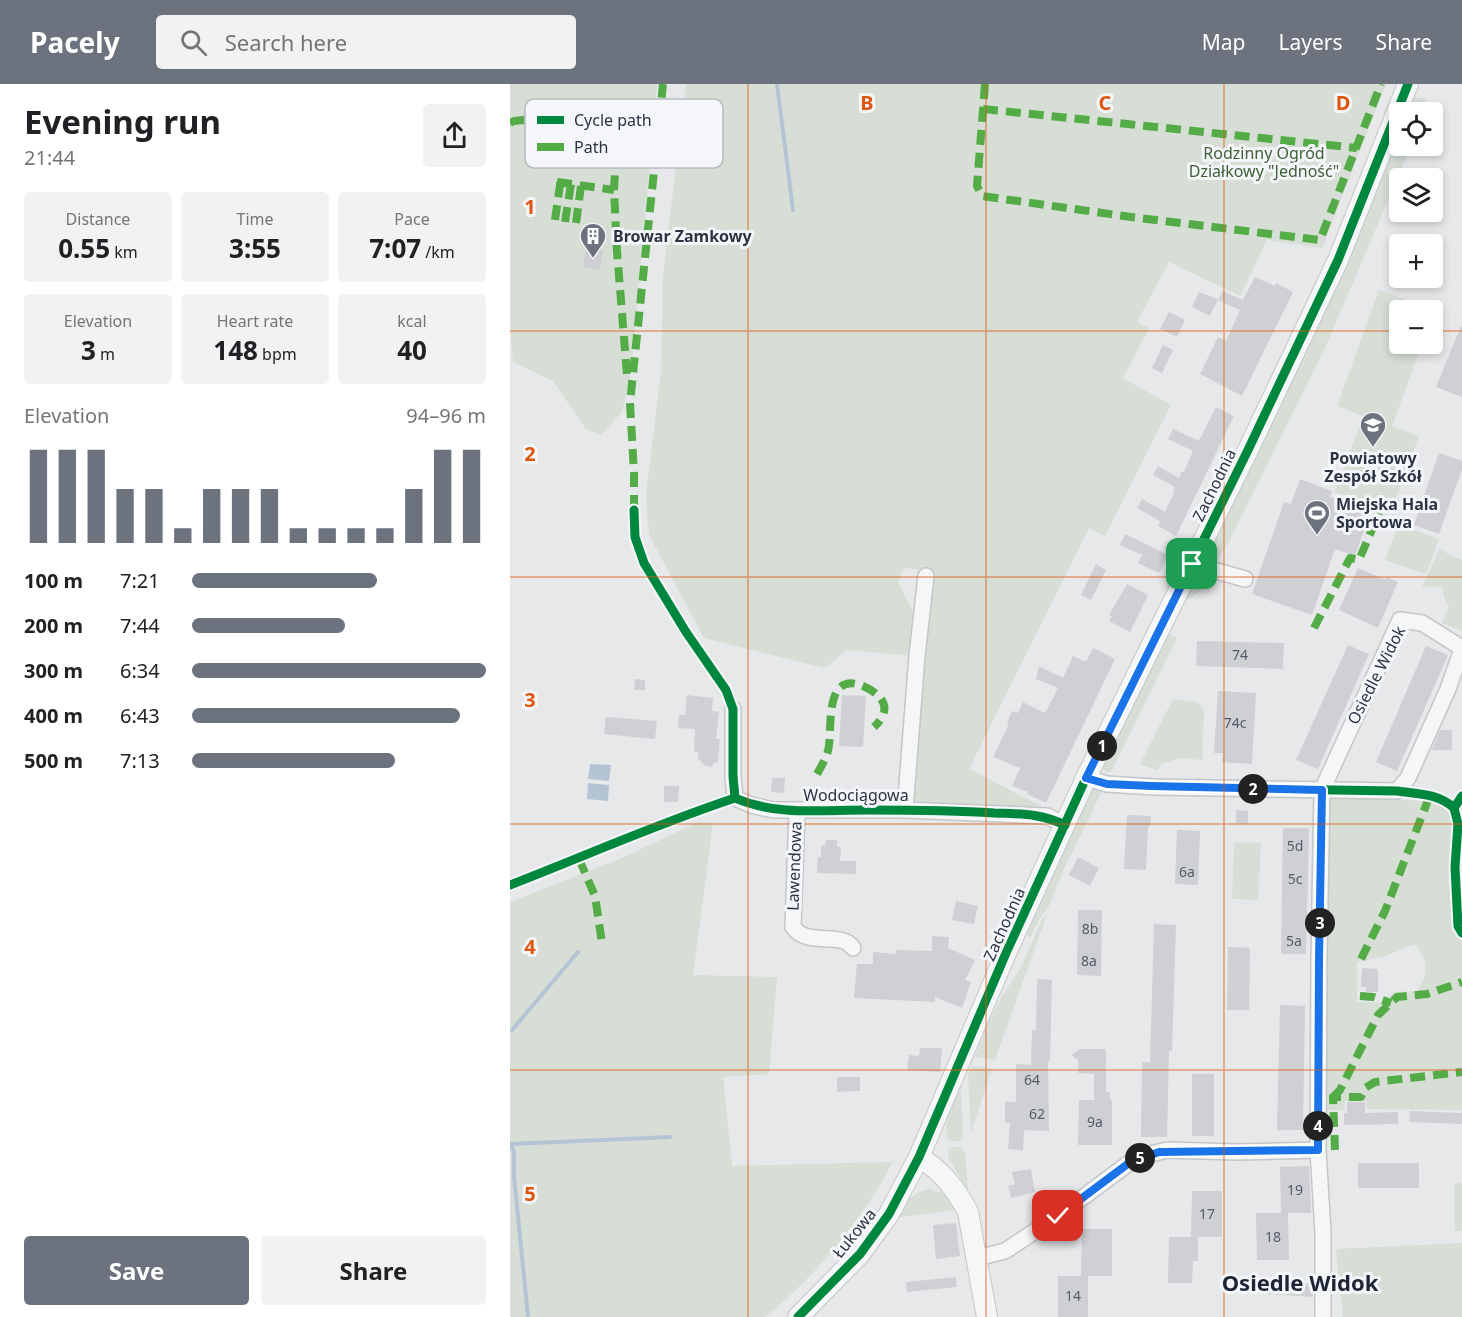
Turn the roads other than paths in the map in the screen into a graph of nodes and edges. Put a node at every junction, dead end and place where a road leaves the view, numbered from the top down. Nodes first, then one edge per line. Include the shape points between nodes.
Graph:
1 (1408, 84) edge
2 (1192, 564) junction
3 (926, 576) dead end
4 (1245, 579) dead end
5 (1462, 648) edge
6 (734, 709) dead end
7 (1086, 778) junction
8 (1322, 790) junction
9 (797, 810) junction
10 (905, 810) junction
11 (1065, 825) junction
12 (853, 948) dead end
13 (1318, 1150) junction
14 (919, 1157) junction
15 (977, 1258) junction
16 (798, 1317) edge
17 (987, 1317) edge
18 (1323, 1317) edge

1 - 2 street, Zachodnia via 1338,260
2 - 4 street
2 - 7 street, Zachodnia
3 - 10 street, Wodociągowa
5 - 8 street, Osiedle Widok via 1407,782 1396,791
5 - 8 street, Osiedle Widok via 1422,623 1400,620
6 - 9 street, Wodociągowa via 735,798 773,810
7 - 8 street, Osiedle Widok via 1107,784
7 - 11 street, Zachodnia
8 - 13 street, Osiedle Widok
9 - 10 street, Wodociągowa
9 - 12 street, Lawendowa via 793,927 803,936 846,941
10 - 11 street, Wodociągowa via 1047,816
11 - 14 street, Zachodnia
13 - 15 street via 1167,1150 1147,1155 1129,1163 1005,1251
13 - 18 street, Osiedle Widok
14 - 15 street via 935,1167 961,1199 968,1212
14 - 16 street, Łukowa via 889,1214 860,1254
15 - 17 street

